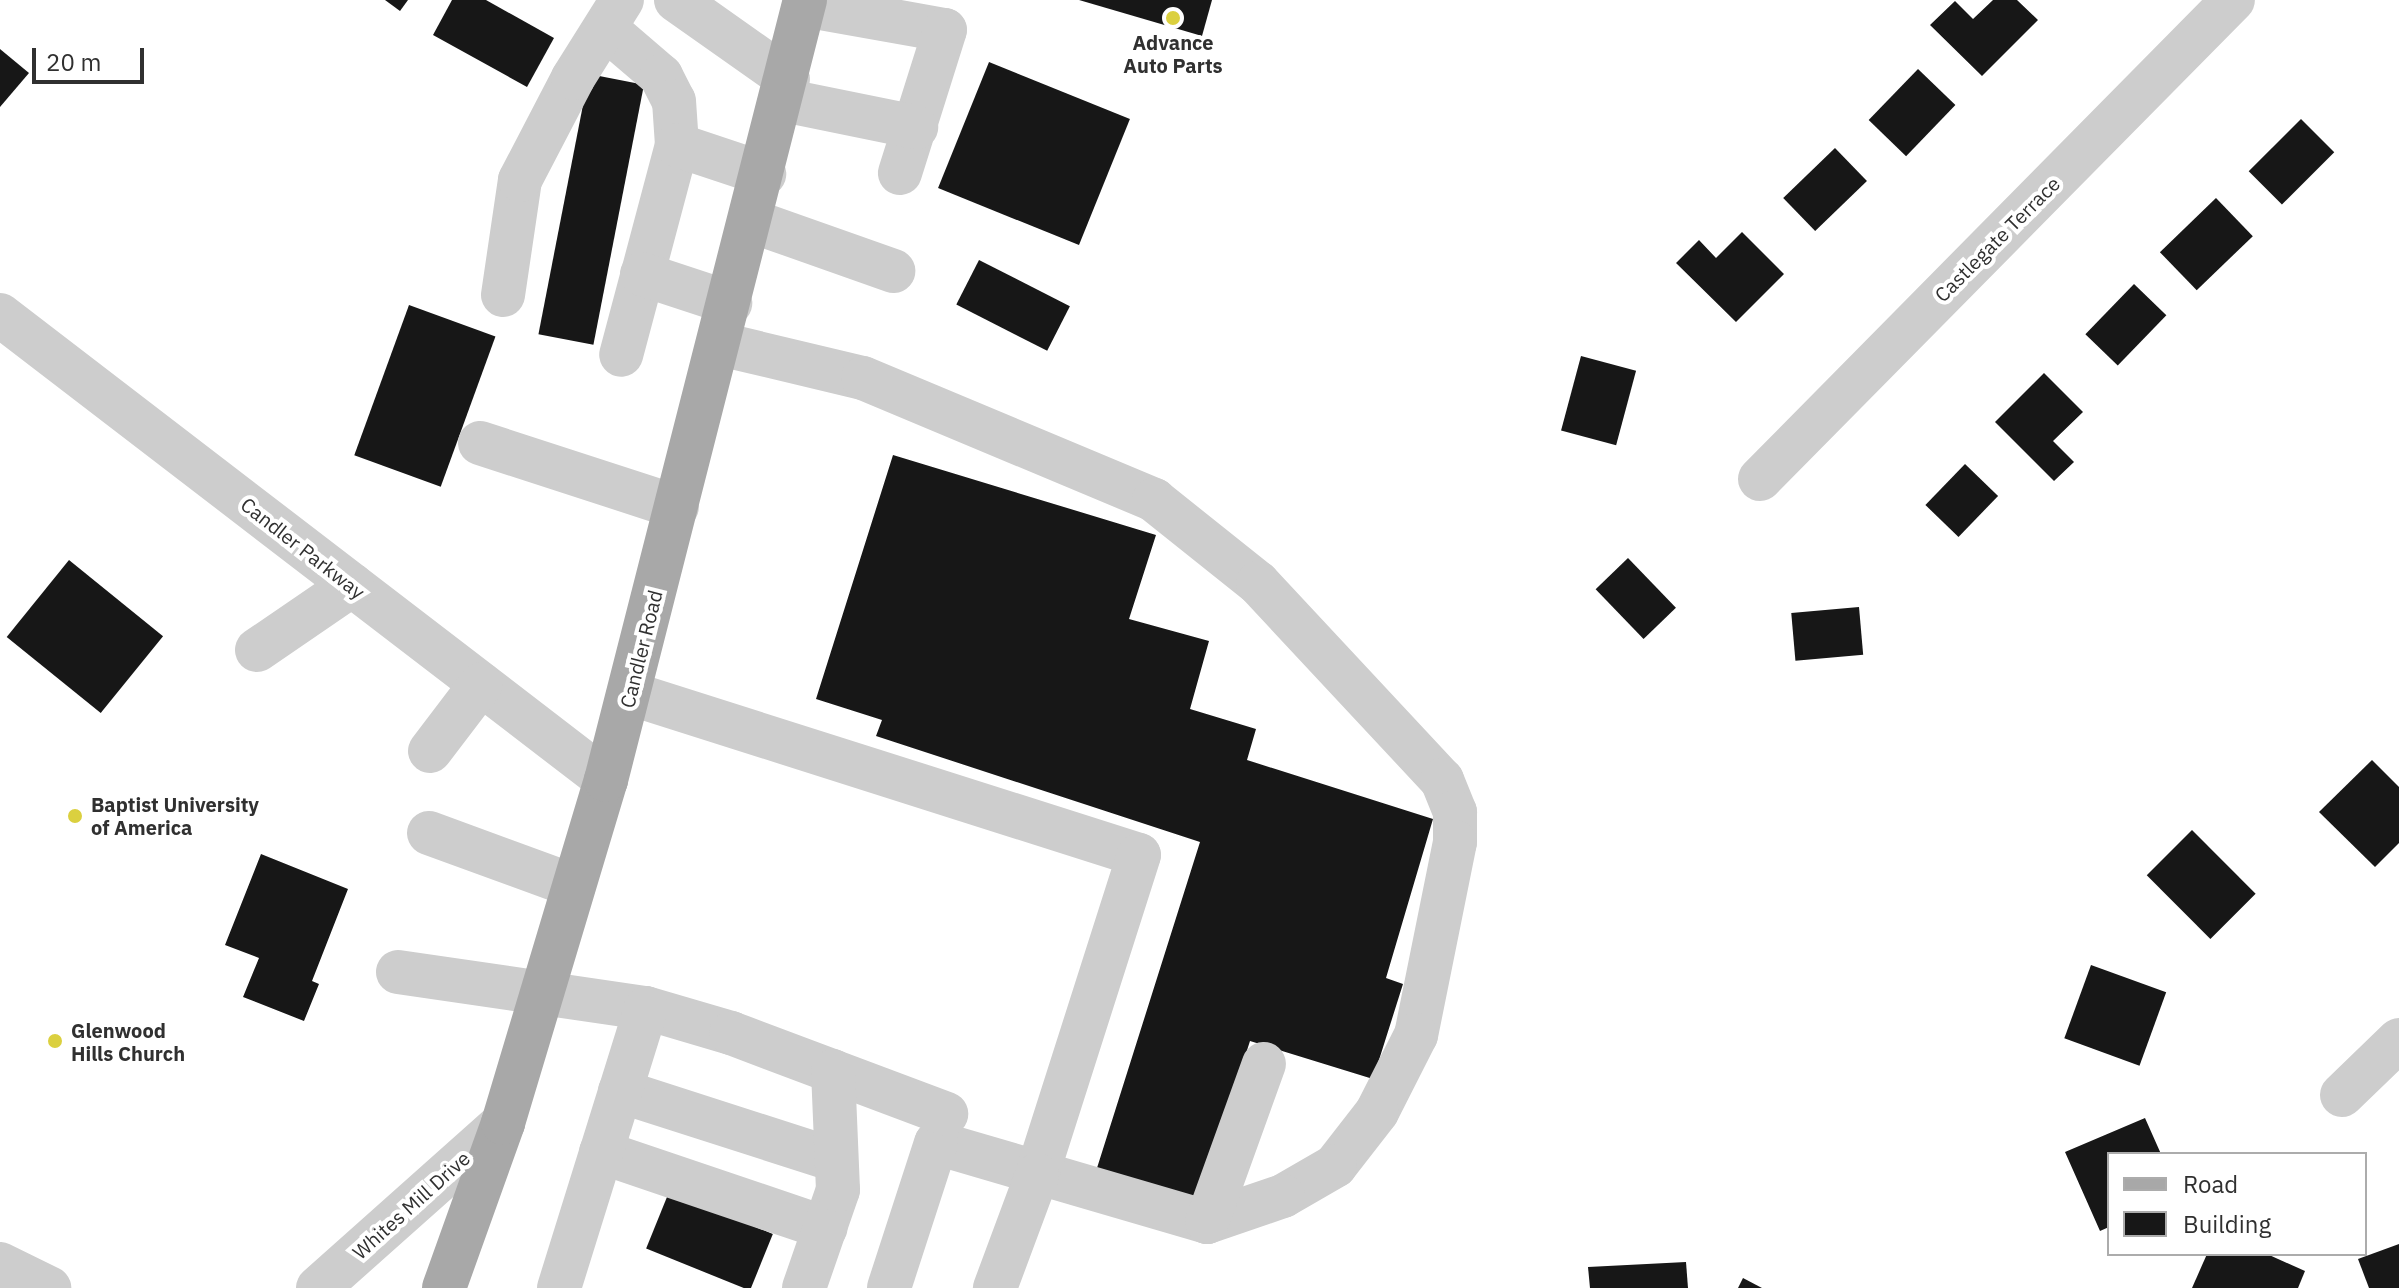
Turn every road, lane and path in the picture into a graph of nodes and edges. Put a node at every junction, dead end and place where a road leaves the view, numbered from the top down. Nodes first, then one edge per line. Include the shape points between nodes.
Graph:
1 (676, 0) edge
2 (2233, 0) edge
3 (804, 2) edge
4 (614, 14) edge
5 (786, 90) junction
6 (916, 127) junction
7 (677, 145) junction
8 (900, 173) dead end
9 (764, 174) junction
10 (752, 221) junction
11 (893, 271) dead end
12 (642, 274) junction
13 (503, 295) dead end
14 (0, 315) edge
15 (725, 324) junction
16 (621, 355) dead end
17 (480, 443) dead end
18 (1760, 479) dead end
19 (677, 507) junction
20 (352, 585) junction
21 (257, 650) dead end
22 (481, 684) junction
23 (629, 693) junction
24 (430, 751) dead end
25 (606, 780) junction
26 (429, 833) dead end
27 (574, 886) junction
28 (398, 972) dead end
29 (543, 990) junction
30 (646, 1008) junction
31 (2399, 1040) edge
32 (1264, 1064) dead end
33 (833, 1071) junction
34 (620, 1091) junction
35 (2342, 1095) dead end
36 (946, 1114) dead end
37 (503, 1123) junction
38 (601, 1152) junction
39 (835, 1160) junction
40 (1037, 1175) junction
41 (1207, 1222) junction
42 (825, 1228) junction
43 (0, 1264) edge
44 (49, 1288) edge
45 (318, 1288) edge
46 (444, 1288) edge
47 (559, 1288) edge
48 (804, 1288) edge
49 (889, 1288) edge
50 (995, 1288) edge

1 - 5 street
2 - 18 street, Castlegate Terrace
3 - 5 main road, Candler Road
3 - 6 street via 945,30
4 - 7 street via 674,101
4 - 13 street via 520,180
5 - 6 street
5 - 9 main road, Candler Road
6 - 8 street
7 - 9 street
7 - 12 street
9 - 10 main road, Candler Road
10 - 11 street
10 - 15 main road, Candler Road
12 - 15 street
12 - 16 street
14 - 20 street, Candler Parkway
15 - 19 main road, Candler Road
15 - 41 street via 1154,500 1258,583 1442,780 1455,827 1444,908 1416,1035 1377,1112 1335,1166 1283,1196
17 - 19 street
19 - 23 main road, Candler Road
20 - 21 street
20 - 22 street, Candler Parkway
22 - 24 street
22 - 25 street, Candler Parkway
23 - 25 main road, Candler Road
23 - 40 street via 1139,855
25 - 27 main road, Candler Road
26 - 27 street
27 - 29 main road, Candler Road
28 - 29 street
29 - 30 street
29 - 37 main road, Candler Road
30 - 33 street
30 - 34 street
31 - 35 street
32 - 41 street
33 - 36 street
33 - 39 street
34 - 38 street
34 - 39 street
37 - 45 street, Whites Mill Drive
37 - 46 main road, Candler Road
38 - 42 street
38 - 47 street
39 - 42 street via 838,1190
40 - 41 street
40 - 49 street via 936,1143
40 - 50 street
42 - 48 street
43 - 44 street

